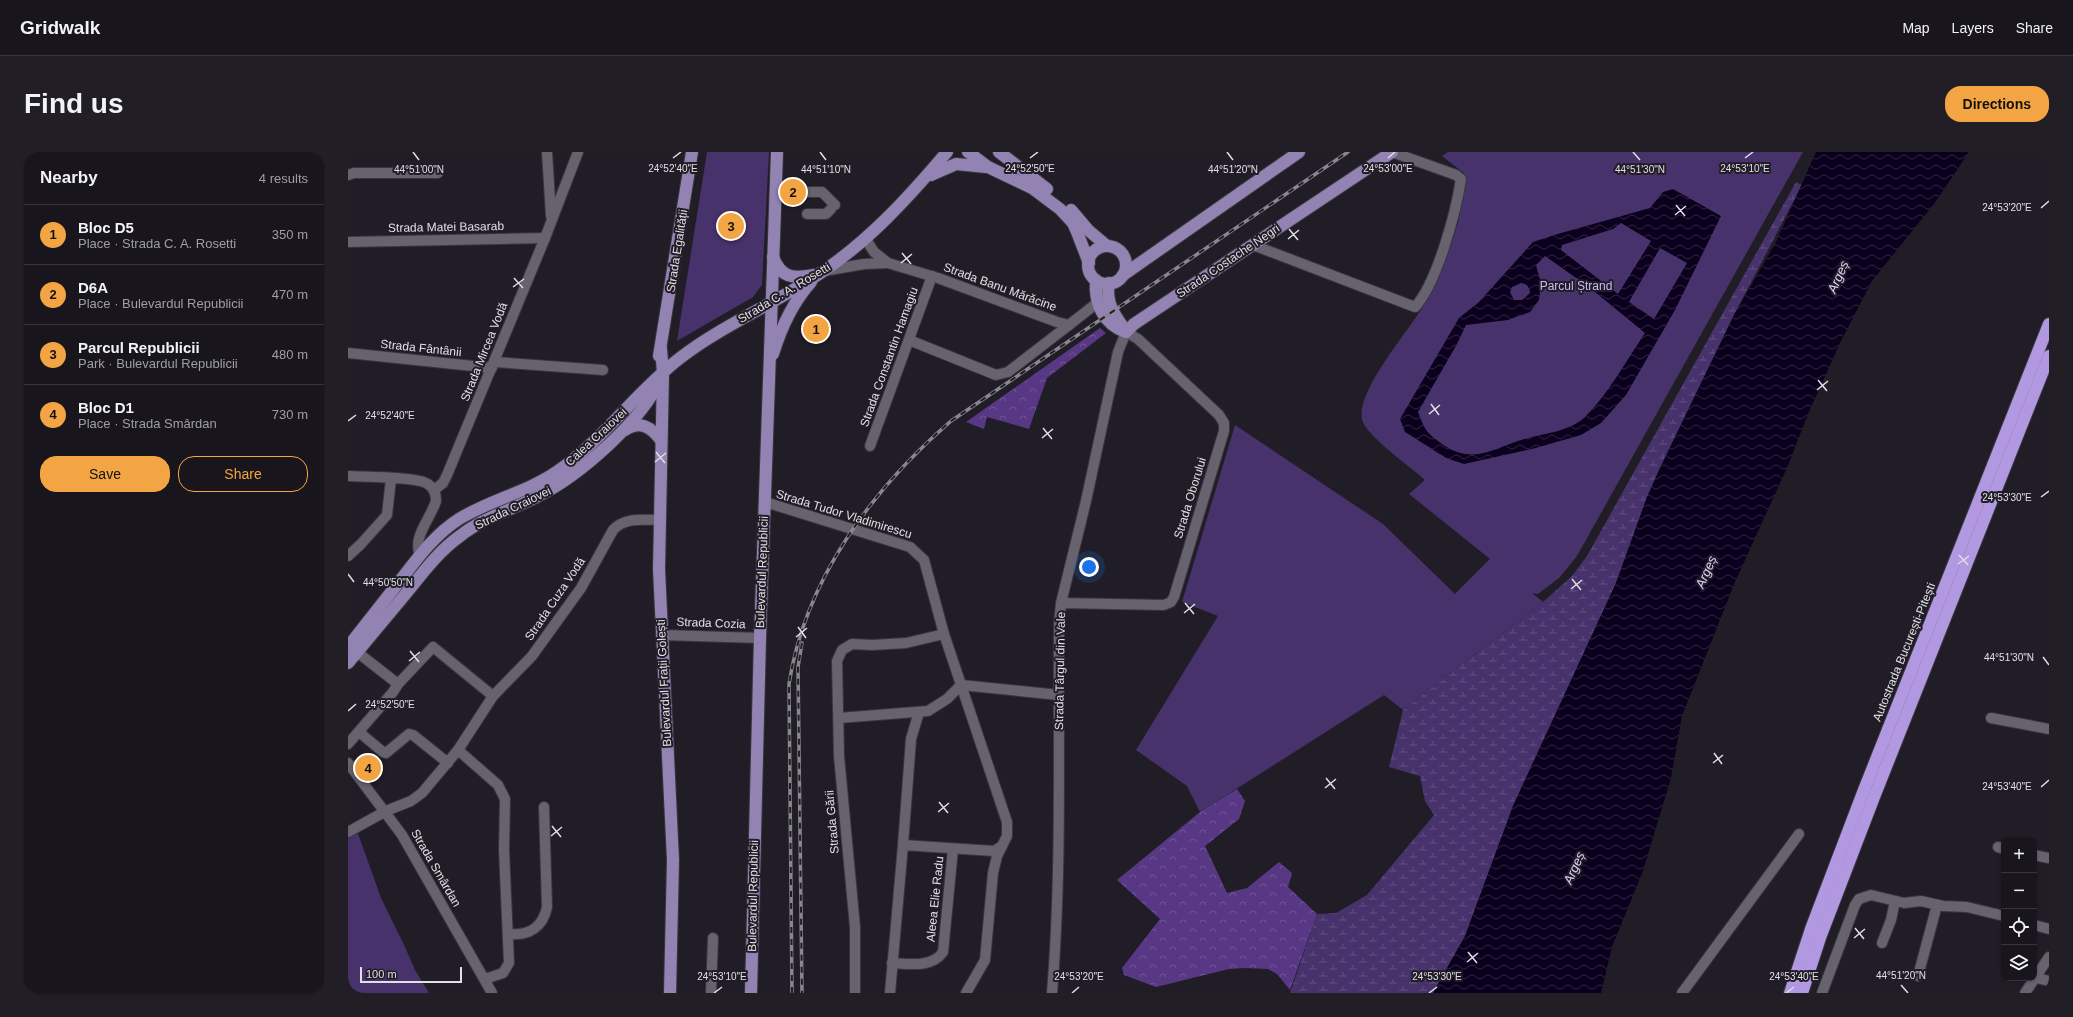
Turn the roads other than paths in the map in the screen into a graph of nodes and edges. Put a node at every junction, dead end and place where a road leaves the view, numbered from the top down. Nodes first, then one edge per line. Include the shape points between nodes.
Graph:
1 (548, 152) edge
2 (578, 152) edge
3 (692, 152) edge
4 (777, 152) edge
5 (947, 152) edge
6 (968, 152) edge
7 (999, 152) edge
8 (1299, 152) edge
9 (1392, 152) edge
10 (988, 167) junction
11 (438, 173) dead end
12 (348, 175) edge
13 (926, 177) junction
14 (805, 192) dead end
15 (807, 214) dead end
16 (551, 221) junction
17 (545, 238) junction
18 (865, 238) junction
19 (348, 242) edge
20 (1252, 245) junction
21 (1107, 246) junction
22 (772, 256) junction
23 (1124, 258) junction
24 (1146, 259) junction
25 (888, 263) junction
26 (1088, 263) junction
27 (821, 272) junction
28 (1122, 275) junction
29 (932, 276) junction
30 (1096, 280) junction
31 (1109, 283) junction
32 (771, 302) junction
33 (1097, 303) junction
34 (2049, 324) edge
35 (1069, 325) junction
36 (1126, 332) junction
37 (909, 340) junction
38 (661, 349) junction
39 (348, 353) edge
40 (2049, 356) edge
41 (494, 365) junction
42 (603, 370) dead end
43 (769, 372) junction
44 (663, 373) junction
45 (648, 386) junction
46 (619, 434) junction
47 (661, 440) junction
48 (870, 446) dead end
49 (348, 476) edge
50 (391, 479) junction
51 (434, 490) junction
52 (765, 502) junction
53 (659, 520) junction
54 (420, 555) junction
55 (348, 556) edge
56 (1061, 603) junction
57 (944, 634) junction
58 (661, 635) junction
59 (760, 638) junction
60 (353, 650) edge
61 (348, 663) edge
62 (398, 684) junction
63 (961, 685) junction
64 (1058, 695) junction
65 (493, 696) junction
66 (919, 712) junction
67 (839, 718) junction
68 (1991, 718) dead end
69 (2049, 729) edge
70 (359, 732) junction
71 (348, 744) edge
72 (458, 750) junction
73 (348, 763) edge
74 (448, 763) junction
75 (544, 807) dead end
76 (386, 811) junction
77 (348, 832) edge
78 (1799, 834) dead end
79 (903, 845) junction
80 (1002, 846) junction
81 (953, 849) junction
82 (2037, 856) edge
83 (2049, 858) edge
84 (1895, 901) junction
85 (1937, 905) junction
86 (2001, 915) edge
87 (2037, 926) edge
88 (2049, 929) edge
89 (509, 934) junction
90 (713, 938) dead end
91 (1882, 943) dead end
92 (2049, 957) edge
93 (892, 963) junction
94 (1918, 976) dead end
95 (2037, 976) edge
96 (2037, 978) edge
97 (485, 979) junction
98 (2034, 981) edge
99 (2049, 981) edge
100 (492, 993) edge
101 (670, 993) edge
102 (711, 993) edge
103 (751, 993) edge
104 (855, 993) edge
105 (890, 993) edge
106 (966, 993) edge
107 (1052, 993) edge
108 (1682, 993) edge
109 (1790, 993) edge
110 (1802, 993) edge
111 (1822, 993) edge
112 (2026, 993) edge

1 - 16 street
2 - 16 street, Strada Mircea Vodă
3 - 38 main road, Strada Egalității
4 - 22 main road, Bulevardul Republicii
5 - 13 main road, Strada C. A. Rosetti
6 - 10 main road
7 - 21 main road via 1061,200 1088,230
8 - 24 main road
9 - 20 main road, Strada Costache Negri
9 - 20 street via 1461,179 1458,201 1428,290 1415,307
10 - 13 main road via 956,164
10 - 26 main road via 1032,188 1060,209 1073,223
11 - 12 street
13 - 18 main road, Strada C. A. Rosetti
14 - 15 street via 822,192 833,207 826,214
16 - 17 street, Strada Mircea Vodă
17 - 19 street, Strada Matei Basarab
17 - 41 street, Strada Mircea Vodă
18 - 25 street, Strada Banu Mărăcine via 874,252
18 - 27 main road, Strada C. A. Rosetti
20 - 36 main road, Strada Costache Negri via 1134,324
21 - 23 main road via 1118,249
21 - 26 main road via 1097,249
22 - 27 main road via 780,270 789,276 807,276
22 - 32 main road, Bulevardul Republicii
23 - 24 main road
23 - 28 main road via 1126,264
24 - 28 main road
25 - 27 street, Strada Banu Mărăcine via 864,264
25 - 29 street, Strada Banu Mărăcine
26 - 30 main road via 1090,272
27 - 32 main road, Strada C. A. Rosetti
27 - 43 main road via 800,296 785,323
28 - 31 main road
29 - 35 street, Strada Banu Mărăcine
29 - 37 street, Strada Constantin Hamagiu
30 - 31 main road
30 - 33 main road
31 - 36 main road via 1107,293 1110,305
32 - 43 main road, Bulevardul Republicii
32 - 44 main road, Strada C. A. Rosetti via 698,346
33 - 35 street
33 - 36 main road via 1108,322
34 - 109 highway, Autostrada București-Pitești via 1859,805 1811,929
35 - 37 street via 1008,372 996,375
36 - 56 street, Strada Târgul din Vale via 1118,352
36 - 56 street, Strada Oborului via 1138,339 1219,415 1224,423 1224,431 1171,602 1164,605
37 - 48 street, Strada Constantin Hamagiu
38 - 44 main road, Bulevardul Frații Golești
38 - 45 main road
39 - 41 street, Strada Fântânii
40 - 110 highway via 1874,797 1821,935
41 - 42 street, Strada Fântânii
41 - 51 street, Strada Mircea Vodă via 447,475 443,483
43 - 52 main road, Bulevardul Republicii
44 - 45 main road, Calea Craiovei
44 - 46 main road, Strada Craiovei via 650,398
44 - 47 main road, Bulevardul Frații Golești
45 - 54 main road, Calea Craiovei via 569,463 543,480 458,520 436,537
46 - 47 main road via 629,427 640,424 650,428
46 - 60 main road, Strada Craiovei via 588,464 564,482 481,521 450,543
47 - 53 main road, Bulevardul Frații Golești
49 - 50 street
50 - 51 street via 426,483
50 - 55 street via 387,515
51 - 54 street via 436,501 418,541 417,550
52 - 57 street, Strada Tudor Vladimirescu via 910,547 919,553 924,560
52 - 59 main road, Bulevardul Republicii
53 - 58 main road, Bulevardul Frații Golești
53 - 65 street, Strada Cuza Vodă via 627,521 613,530 581,588 532,656
54 - 60 main road, Calea Craiovei
56 - 64 street, Strada Târgul din Vale
57 - 63 street, Strada Tudor Vladimirescu
57 - 67 street, Strada Gării via 906,643 872,646 852,644 842,650 838,661
58 - 59 street, Strada Cozia
58 - 101 main road, Bulevardul Frații Golești via 673,860
59 - 103 main road, Bulevardul Republicii
60 - 61 main road, Strada Craiovei
60 - 62 street
62 - 65 street via 433,646
62 - 70 street
63 - 64 street
63 - 66 street via 938,706
63 - 80 street, Strada Tudor Vladimirescu via 1007,822 1007,836
64 - 107 street, Strada Târgul din Vale via 1059,858
65 - 72 street, Strada Cuza Vodă
66 - 67 street
66 - 79 street via 911,739
67 - 104 street, Strada Gării via 855,926
68 - 69 street
70 - 71 street
70 - 74 street via 386,753 404,737 413,735
72 - 74 street, Strada Cuza Vodă
72 - 89 street via 498,785 505,799 504,850
73 - 76 street, Strada Smârdan
74 - 76 street, Strada Cuza Vodă via 418,798
75 - 89 street via 548,907 546,915 533,930 519,935
76 - 77 street, Strada Cuza Vodă
76 - 97 street, Strada Smârdan via 412,851
78 - 108 street
79 - 81 street
79 - 93 street
80 - 81 street via 994,851
80 - 106 street, Strada Tudor Vladimirescu via 993,873 986,960
81 - 93 street, Aleea Elie Radu via 942,952 934,961 918,964
82 - 83 street
84 - 85 street via 1921,901
84 - 91 street
84 - 111 street via 1871,895 1859,899 1847,923
85 - 86 street via 1967,907
85 - 94 street
87 - 88 street
89 - 97 street via 508,967 503,973
90 - 102 street
92 - 95 street
93 - 105 street
96 - 99 street
97 - 100 street, Strada Smârdan
98 - 112 street

